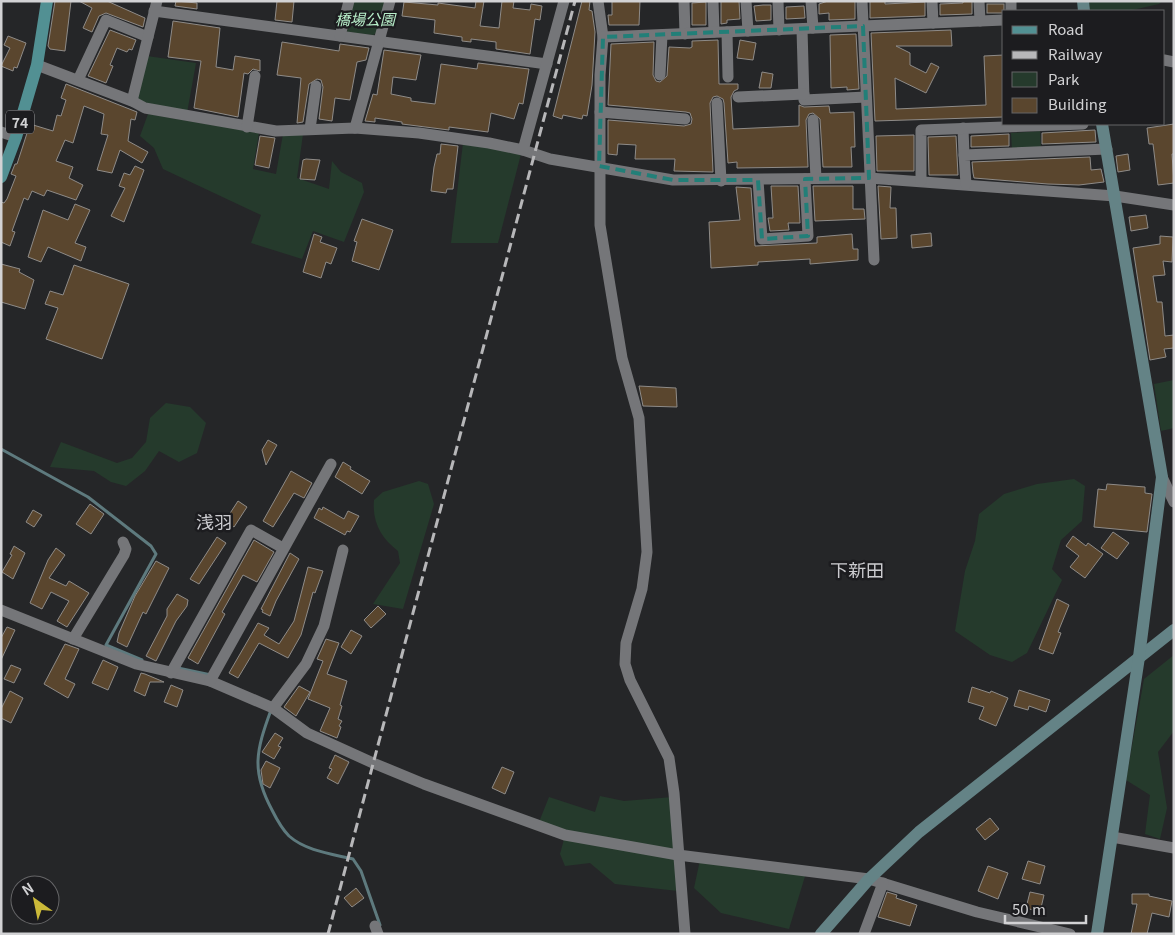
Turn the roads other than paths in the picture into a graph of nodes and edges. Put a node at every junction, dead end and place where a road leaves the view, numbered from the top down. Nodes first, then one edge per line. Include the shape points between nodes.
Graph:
1 (47, 1) edge
2 (349, 1) edge
3 (390, 1) edge
4 (564, 1) edge
5 (598, 1) edge
6 (684, 1) edge
7 (712, 1) edge
8 (746, 1) edge
9 (778, 1) edge
10 (811, 1) edge
11 (862, 1) edge
12 (932, 1) edge
13 (979, 1) edge
14 (155, 6) edge
15 (1002, 20) edge
16 (980, 21) junction
17 (933, 23) junction
18 (863, 26) junction
19 (807, 28) junction
20 (779, 30) junction
21 (748, 31) junction
22 (714, 32) junction
23 (728, 32) junction
24 (685, 34) junction
25 (662, 35) junction
26 (340, 36) junction
27 (148, 37) junction
28 (603, 37) junction
29 (380, 41) junction
30 (547, 64) junction
31 (37, 65) junction
32 (660, 75) dead end
33 (254, 76) dead end
34 (728, 77) dead end
35 (78, 80) junction
36 (316, 86) dead end
37 (804, 94) junction
38 (738, 97) dead end
39 (866, 97) junction
40 (132, 102) junction
41 (718, 103) dead end
42 (600, 112) junction
43 (685, 119) dead end
44 (813, 120) dead end
45 (1053, 125) edge
46 (1102, 125) edge
47 (247, 127) junction
48 (355, 128) junction
49 (963, 128) junction
50 (310, 129) junction
51 (1, 132) edge
52 (16, 137) junction
53 (1107, 149) junction
54 (523, 150) junction
55 (964, 155) junction
56 (599, 166) junction
57 (1, 177) edge
58 (810, 178) junction
59 (869, 178) junction
60 (758, 180) junction
61 (721, 181) junction
62 (921, 181) junction
63 (966, 184) junction
64 (1115, 196) junction
65 (1174, 205) edge
66 (874, 260) dead end
67 (331, 464) dead end
68 (1162, 477) junction
69 (1174, 502) edge
70 (123, 542) dead end
71 (283, 548) junction
72 (344, 550) dead end
73 (1, 610) edge
74 (1174, 630) edge
75 (73, 640) junction
76 (1139, 657) junction
77 (170, 673) junction
78 (210, 681) junction
79 (273, 708) junction
80 (1112, 837) junction
81 (1174, 848) edge
82 (678, 855) junction
83 (869, 879) junction
84 (883, 883) junction
85 (685, 934) edge
86 (821, 934) edge
87 (864, 934) edge
88 (1070, 934) edge
89 (1097, 934) edge

1 - 31 main road, 74
2 - 26 street
3 - 29 street
4 - 30 street
5 - 28 street
6 - 24 street
7 - 22 street
8 - 21 street
9 - 20 street
10 - 19 street
11 - 18 street
12 - 17 street
13 - 16 street
14 - 26 street
14 - 27 street
15 - 16 street
16 - 17 street
17 - 18 street
18 - 19 street
18 - 39 street
19 - 20 street
19 - 37 street
20 - 21 street
21 - 23 street
22 - 23 street
22 - 24 street
23 - 34 street
24 - 25 street
25 - 28 street
25 - 32 street
26 - 29 street
27 - 35 street via 106,20
27 - 40 street
28 - 42 street
29 - 30 street
29 - 48 street
30 - 54 street
31 - 35 street
31 - 52 main road, 74
33 - 47 street
35 - 40 street
36 - 50 street
37 - 38 street
37 - 39 street via 804,100
39 - 59 street
40 - 47 street via 144,108
41 - 61 street
42 - 43 street
42 - 56 street
44 - 58 street
45 - 49 street
46 - 53 street
47 - 50 street
48 - 50 street
48 - 54 street via 419,133
49 - 55 street
49 - 62 street via 921,130
51 - 52 street
52 - 57 main road, 74
53 - 55 street
53 - 64 street
54 - 56 street via 550,159
55 - 63 street
56 - 61 street via 673,180
56 - 82 street via 601,244 622,358 638,418 647,552 642,589 626,642 625,664 669,758
58 - 59 street
58 - 60 street
58 - 60 street via 808,236 762,239
59 - 62 street
59 - 66 street
60 - 61 street
62 - 63 street
63 - 64 street
64 - 65 street
64 - 68 street
67 - 71 street
68 - 69 street
68 - 76 street
70 - 75 street via 124,555
71 - 77 street via 251,530
71 - 78 street
72 - 79 street via 324,626 306,664
73 - 75 street
74 - 76 street
75 - 77 street
76 - 80 street
76 - 83 street via 920,832
77 - 78 street
78 - 79 street
79 - 82 street via 307,733 424,784 565,835
80 - 81 street
80 - 89 street
82 - 83 street
82 - 85 street
83 - 84 street
83 - 86 street
84 - 87 street
84 - 88 street via 977,912

